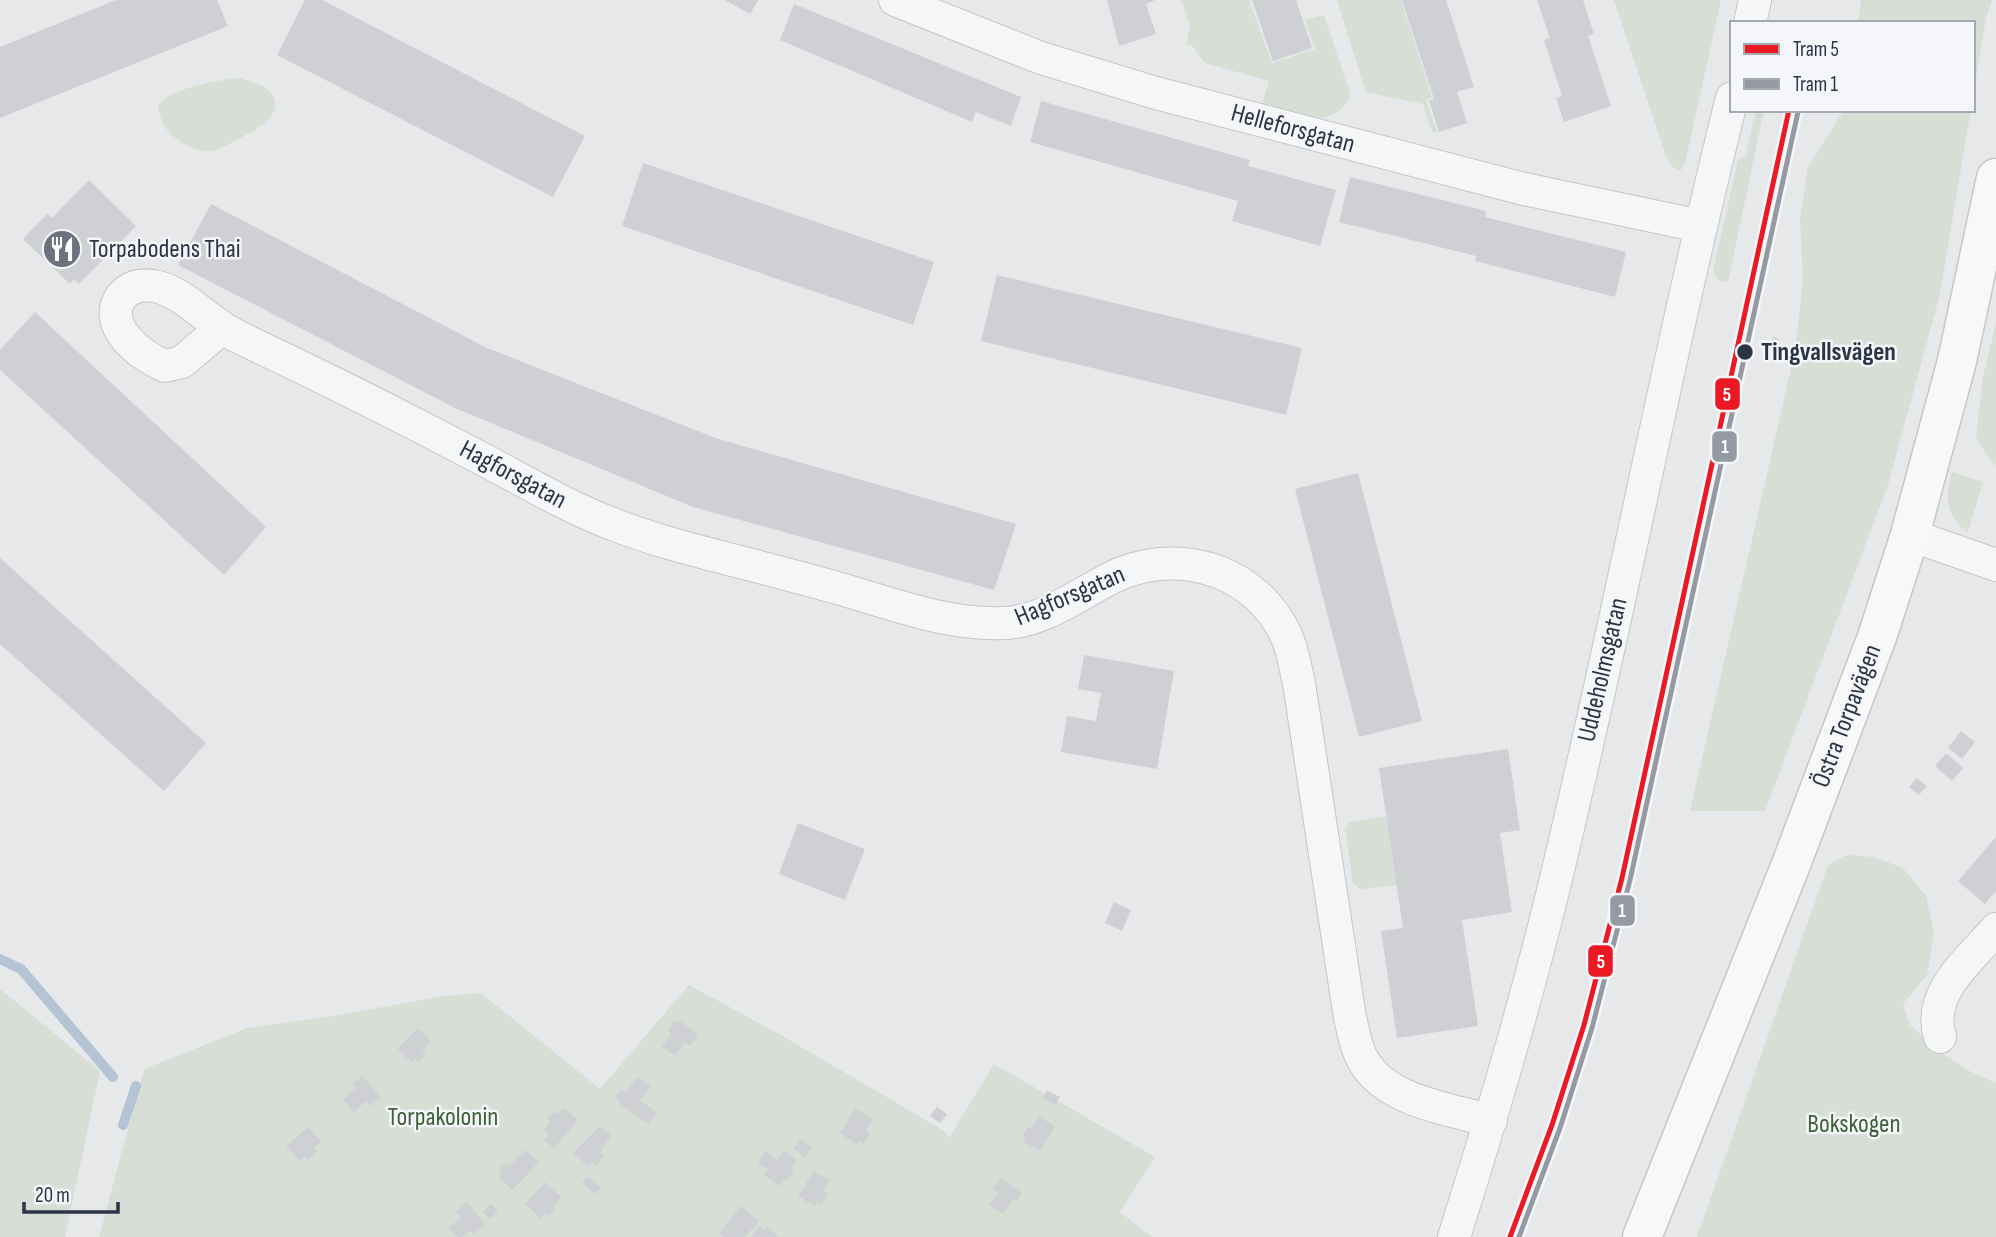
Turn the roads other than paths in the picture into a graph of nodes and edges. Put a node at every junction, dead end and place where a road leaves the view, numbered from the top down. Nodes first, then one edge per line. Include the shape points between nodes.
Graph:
1 (895, 0) edge
2 (1755, 0) edge
3 (1750, 21) edge
4 (1730, 106) edge
5 (1996, 178) edge
6 (1700, 226) junction
7 (222, 328) dead end
8 (1910, 535) junction
9 (1996, 565) edge
10 (1996, 929) edge
11 (1940, 1037) dead end
12 (1490, 1121) junction
13 (1454, 1237) edge
14 (1642, 1237) edge

1 - 6 street, Helleforsgatan via 1041,58 1156,93 1524,188
2 - 3 street
4 - 6 street, Uddeholmsgatan
5 - 8 street, Östra Torpavägen via 1957,361
6 - 12 street, Uddeholmsgatan via 1550,903
7 - 12 street, Hagforsgatan via 609,523 955,620 1027,620 1144,566 1192,564 1231,577 1264,601 1293,655 1350,1018 1360,1055 1387,1086 1408,1097
8 - 9 street
8 - 14 street, Östra Torpavägen via 1877,637 1790,867
10 - 11 street via 1940,999 1936,1013
12 - 13 street, Uddeholmsgatan

